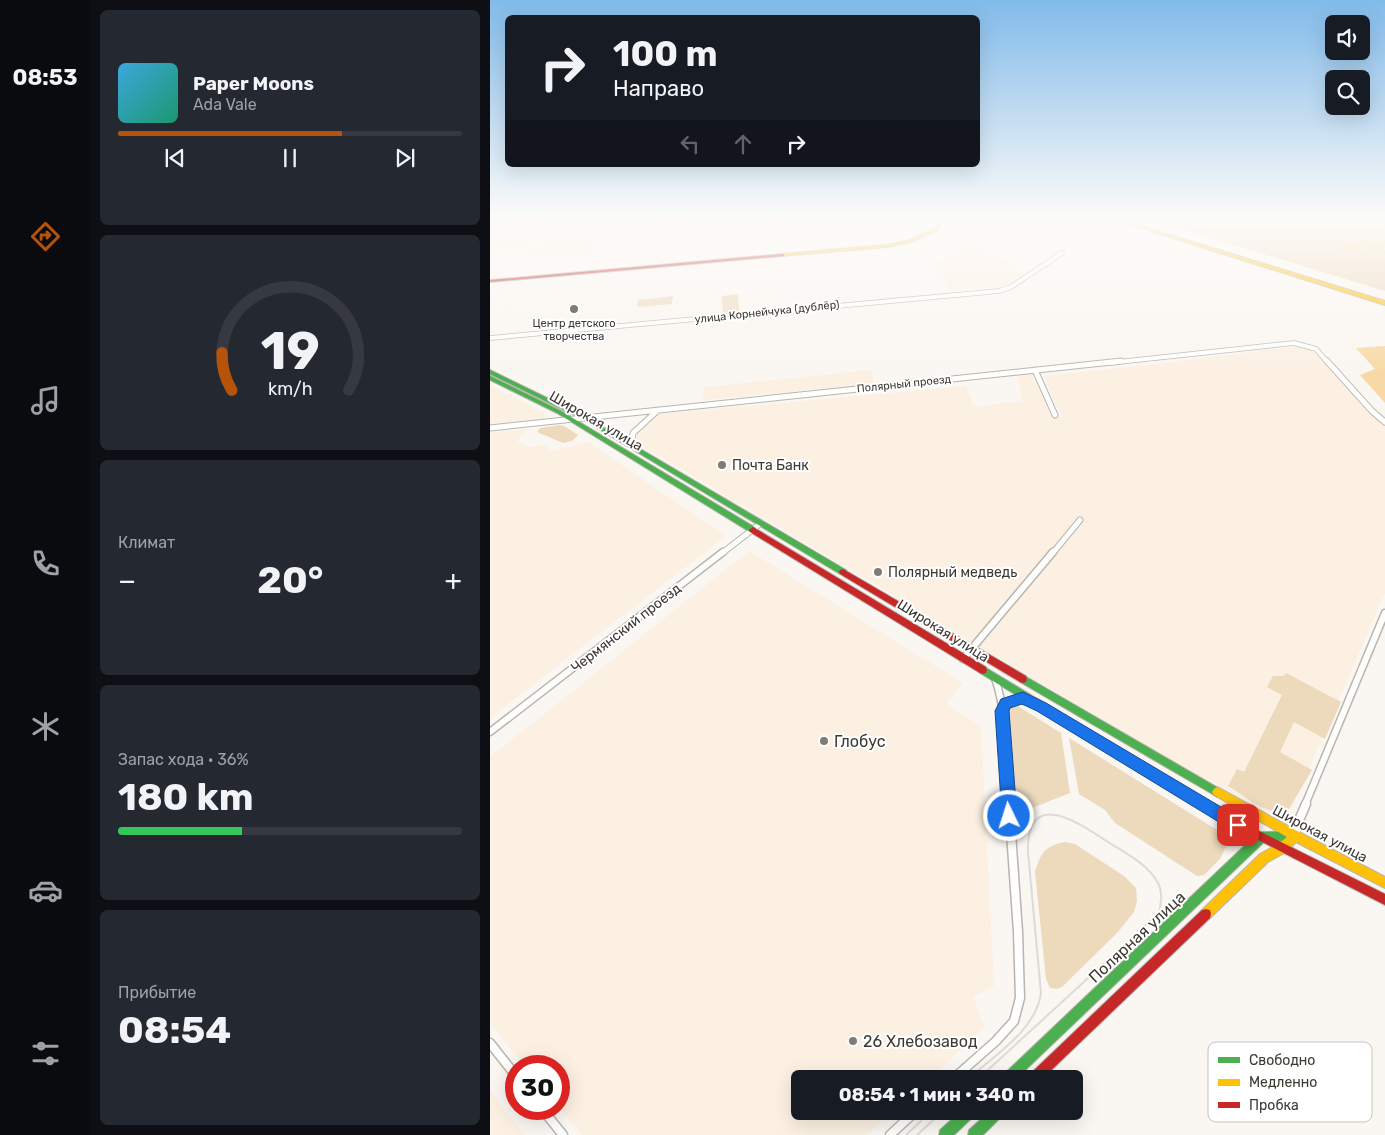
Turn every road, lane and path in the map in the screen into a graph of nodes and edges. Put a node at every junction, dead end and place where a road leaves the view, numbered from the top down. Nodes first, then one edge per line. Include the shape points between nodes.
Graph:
1 (615, 270) edge
2 (1037, 270) edge
3 (1284, 270) edge
4 (1291, 270) edge
5 (490, 281) edge
6 (1385, 296) edge
7 (1385, 303) edge
8 (490, 338) edge
9 (1035, 370) junction
10 (490, 372) edge
11 (490, 378) edge
12 (657, 411) junction
13 (1055, 414) dead end
14 (584, 418) junction
15 (571, 420) junction
16 (1385, 422) edge
17 (490, 428) edge
18 (631, 445) junction
19 (622, 450) junction
20 (733, 507) junction
21 (726, 514) junction
22 (1080, 520) dead end
23 (760, 523) junction
24 (751, 530) junction
25 (1385, 613) edge
26 (972, 649) junction
27 (964, 659) junction
28 (995, 678) junction
29 (1042, 707) junction
30 (1002, 711) junction
31 (490, 732) edge
32 (1295, 836) junction
33 (1262, 837) junction
34 (1282, 848) junction
35 (1385, 883) edge
36 (1385, 900) edge
37 (490, 1043) edge
38 (505, 1062) edge
39 (963, 1070) edge
40 (1016, 1070) edge
41 (1042, 1070) edge
42 (551, 1120) edge
43 (906, 1120) edge
44 (962, 1120) edge
45 (990, 1120) edge
46 (563, 1135) edge
47 (890, 1135) edge
48 (946, 1135) edge
49 (974, 1135) edge

1 - 5 main road
2 - 8 street, улица Корнейчука (дублёр) via 999,291
3 - 7 main road
4 - 6 main road
9 - 12 street, Полярный проезд
9 - 13 street
9 - 16 street, Полярный проезд via 1304,344 1316,349
10 - 14 main road, Широкая улица
11 - 15 main road, Широкая улица
12 - 14 street, Полярный проезд
12 - 18 street via 633,433
14 - 15 street, Полярный проезд
14 - 18 main road, Широкая улица
15 - 17 street, Полярный проезд
15 - 19 main road, Широкая улица
18 - 19 main road via 623,446
18 - 20 main road, Широкая улица
19 - 21 main road, Широкая улица
20 - 21 main road via 733,514
20 - 23 main road, Широкая улица
21 - 24 main road, Широкая улица
22 - 26 street
23 - 24 street, Чермянский проезд
23 - 26 main road, Широкая улица
24 - 27 main road, Широкая улица
24 - 31 street, Чермянский проезд
25 - 32 street
26 - 27 street
26 - 32 main road, Широкая улица
27 - 28 main road, Широкая улица
28 - 29 main road, Широкая улица
28 - 30 street
29 - 30 street via 1023,698 1006,703
29 - 33 main road, Широкая улица
30 - 39 street via 1020,998 1014,1021
32 - 33 main road
32 - 34 main road
32 - 35 main road, Широкая улица
33 - 34 main road, Широкая улица
33 - 40 main road, Полярная улица
34 - 36 main road, Широкая улица
34 - 41 main road via 1264,858
37 - 38 street
42 - 46 street
43 - 47 street
44 - 48 main road
45 - 49 main road

